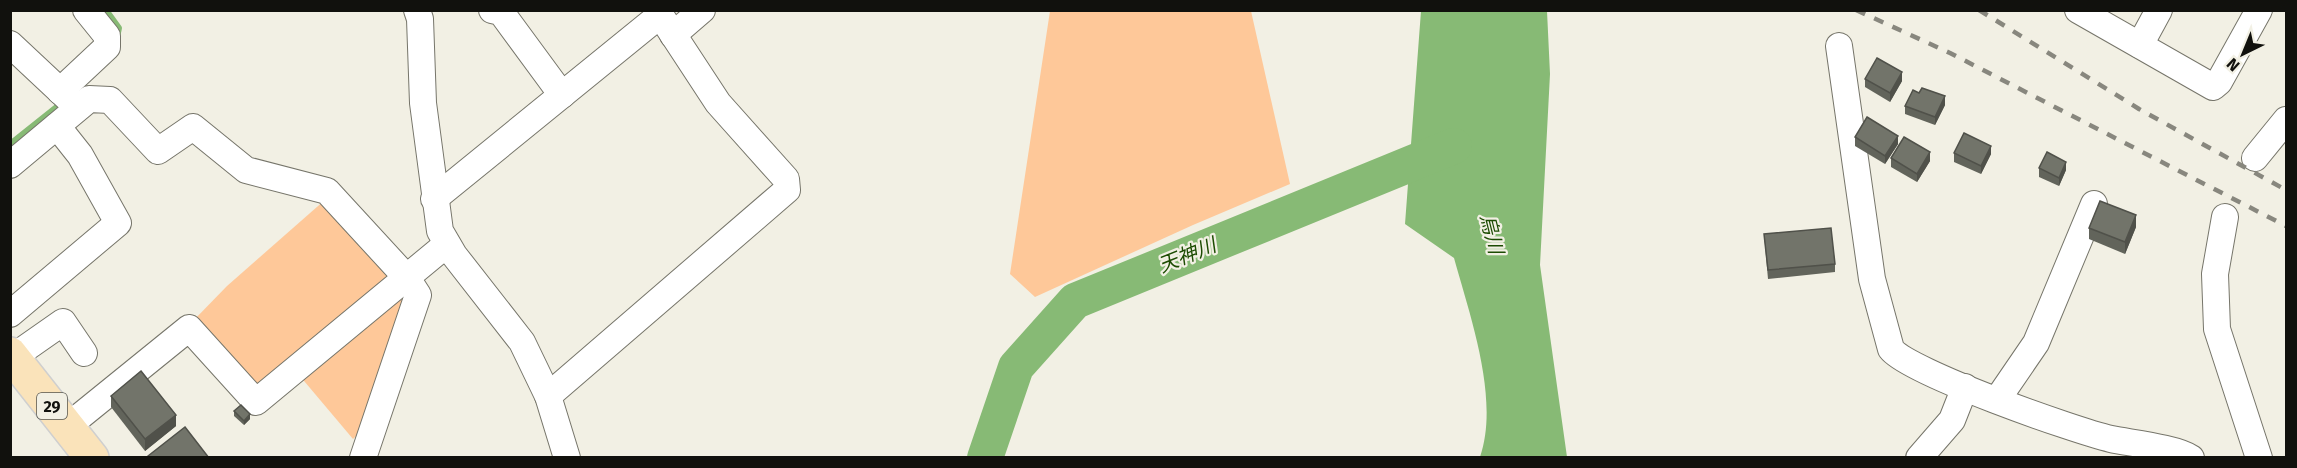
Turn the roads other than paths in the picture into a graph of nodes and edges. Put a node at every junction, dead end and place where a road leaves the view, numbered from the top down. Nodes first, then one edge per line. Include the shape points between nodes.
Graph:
1 (86, 10) edge
2 (417, 10) edge
3 (492, 10) edge
4 (702, 10) edge
5 (2078, 10) edge
6 (2159, 10) edge
7 (2259, 10) edge
8 (663, 21) edge
9 (10, 44) edge
10 (2140, 45) junction
11 (1839, 46) dead end
12 (562, 95) junction
13 (69, 100) junction
14 (2286, 120) edge
15 (57, 126) junction
16 (2255, 158) dead end
17 (10, 165) edge
18 (434, 199) junction
19 (2094, 204) dead end
20 (2225, 217) dead end
21 (447, 244) junction
22 (406, 279) junction
23 (10, 314) edge
24 (84, 352) dead end
25 (12, 356) edge
26 (1965, 387) junction
27 (548, 396) junction
28 (1997, 400) junction
29 (68, 426) junction
30 (92, 458) edge
31 (363, 458) edge
32 (567, 458) edge
33 (1919, 458) edge
34 (2191, 458) edge
35 (2259, 458) edge

1 - 13 street via 107,36 106,47
2 - 18 street
3 - 12 street via 501,12
4 - 8 street
5 - 10 street
6 - 10 street
7 - 10 street via 2213,87
8 - 12 street
8 - 27 street via 718,103 786,179 787,190
9 - 13 street
11 - 26 street via 1872,279 1891,349 1904,360
12 - 18 street
13 - 15 street
13 - 22 street via 110,100 158,151 193,127 246,170 327,191
14 - 16 street
15 - 17 street
15 - 23 street via 80,155 118,223
18 - 21 street via 440,231
19 - 28 street via 2036,343
20 - 35 street via 2215,274 2217,329
21 - 22 street
21 - 27 street via 522,342
22 - 29 street via 256,402 189,328
22 - 31 street via 418,295
24 - 25 street via 63,322
25 - 29 main road, 29
26 - 28 street
26 - 33 street via 1952,420
27 - 32 street
28 - 34 street via 2108,438
29 - 30 main road, 29

